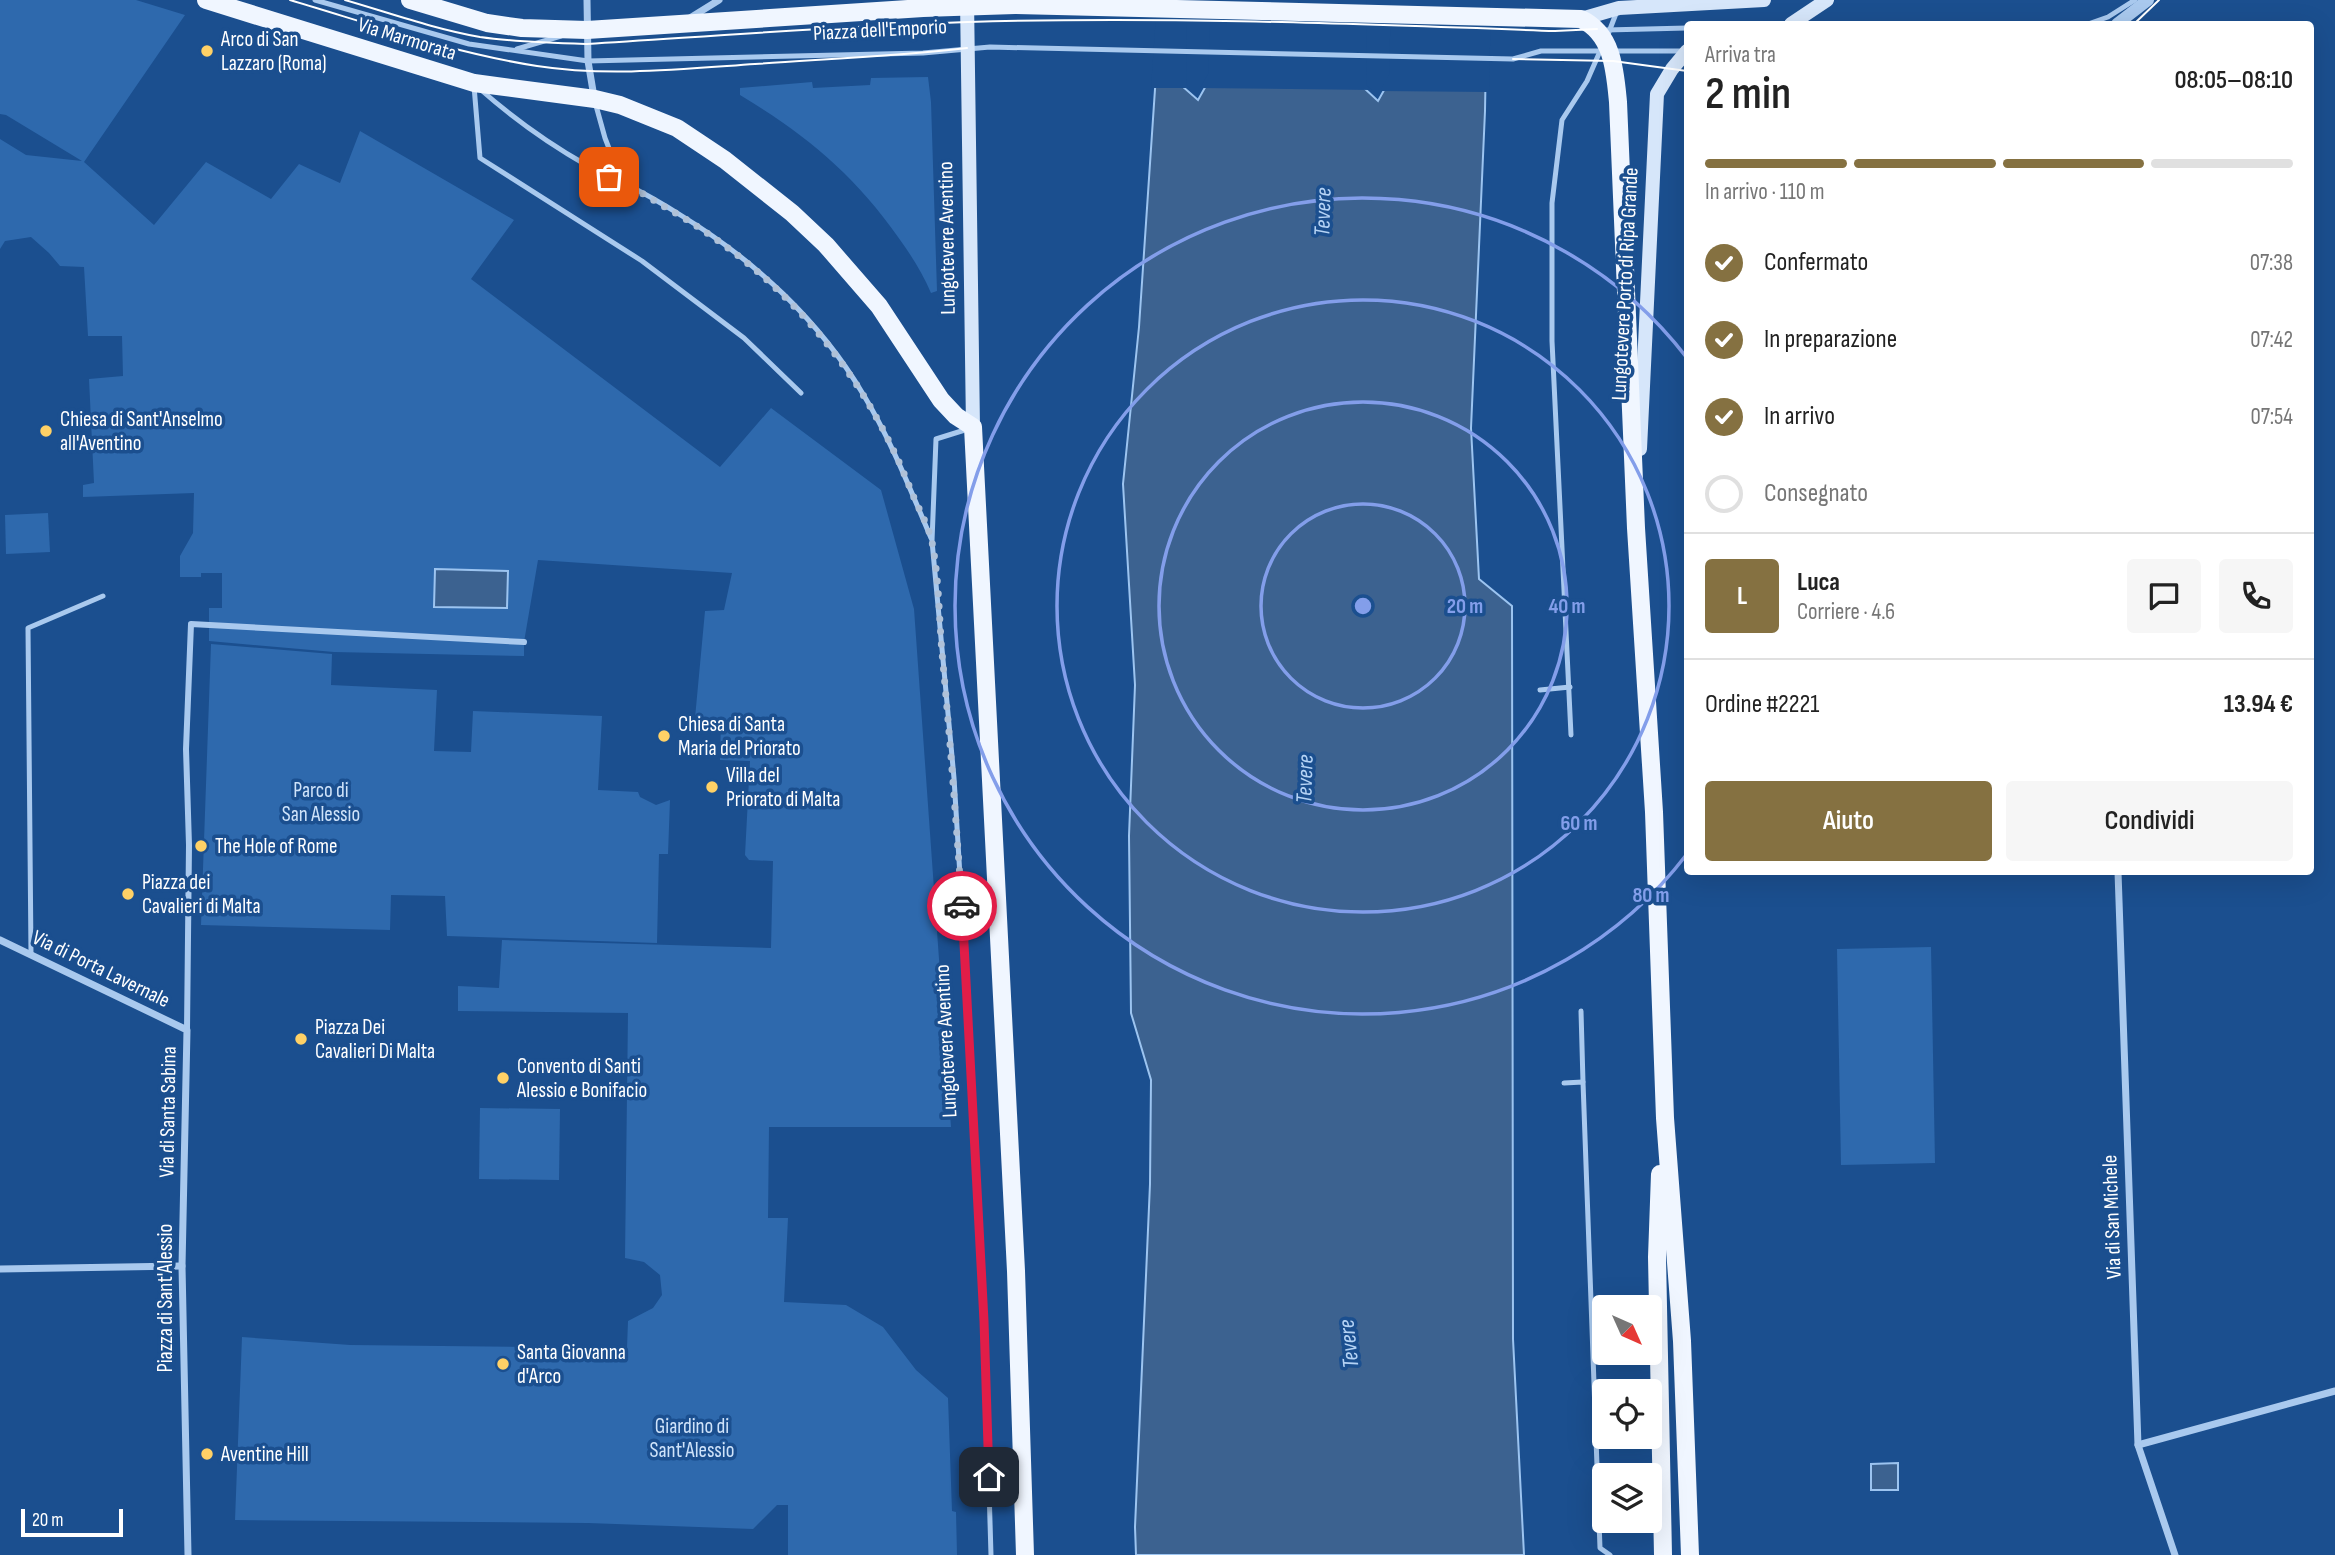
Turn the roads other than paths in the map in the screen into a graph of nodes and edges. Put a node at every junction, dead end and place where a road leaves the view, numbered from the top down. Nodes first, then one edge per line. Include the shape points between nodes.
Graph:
1 (206, 0) edge
2 (315, 0) edge
3 (410, 0) edge
4 (587, 0) edge
5 (719, 0) edge
6 (1764, 0) edge
7 (1827, 0) edge
8 (2135, 0) edge
9 (2148, 0) edge
10 (711, 2) edge
11 (967, 3) edge
12 (1619, 8) junction
13 (1581, 19) junction
14 (1796, 21) edge
15 (2097, 21) edge
16 (2122, 21) edge
17 (676, 26) junction
18 (522, 28) joint
19 (587, 30) junction
20 (1684, 30) edge
21 (1606, 44) junction
22 (967, 48) junction
23 (514, 50) junction
24 (1684, 51) edge
25 (1684, 54) edge
26 (588, 61) junction
27 (474, 83) junction
28 (595, 99) junction
29 (622, 182) junction
30 (802, 393) dead end
31 (973, 427) junction
32 (1636, 528) junction
33 (932, 541) junction
34 (103, 596) dead end
35 (524, 642) dead end
36 (1570, 687) junction
37 (1540, 690) dead end
38 (1571, 735) dead end
39 (2118, 875) edge
40 (0, 940) edge
41 (31, 954) junction
42 (1581, 1011) dead end
43 (187, 1030) junction
44 (1583, 1082) junction
45 (1564, 1083) dead end
46 (1665, 1118) junction
47 (183, 1195) joint
48 (182, 1266) junction
49 (0, 1269) edge
50 (2335, 1391) edge
51 (2138, 1445) junction
52 (188, 1555) edge
53 (991, 1555) edge
54 (1025, 1555) edge
55 (1610, 1555) edge
56 (1662, 1555) edge
57 (1690, 1555) edge
58 (2175, 1555) edge

1 - 27 main road, Via Marmorata
2 - 23 lane, Via Marmorata via 445,38
3 - 18 main road, Via Marmorata via 487,23
4 - 19 street
5 - 10 street, Piazza dell'Emporio
6 - 12 main road
7 - 14 main road
8 - 15 lane
9 - 16 street
10 - 17 street, Piazza dell'Emporio
11 - 13 main road
11 - 17 main road, Piazza dell'Emporio
11 - 22 main road, Piazza dell'Emporio
12 - 13 main road
12 - 21 lane
13 - 21 main road
17 - 19 main road, Piazza dell'Emporio
18 - 19 main road, Piazza dell'Emporio
19 - 23 lane, Piazza dell'Emporio
19 - 26 street
20 - 21 lane
21 - 22 lane via 1513,59
21 - 24 lane
21 - 32 main road, Lungotevere Porto di Ripa Grande via 1618,102
21 - 36 lane via 1562,120 1552,203 1555,406
22 - 26 lane, Piazza dell'Emporio
22 - 31 main road, Lungotevere Aventino
23 - 26 lane, Piazza dell'Emporio
25 - 32 main road, Lungotevere Porto di Ripa Grande via 1657,94
26 - 28 street
27 - 28 main road, Via Marmorata
27 - 29 lane via 536,134
27 - 30 lane via 480,158 642,261 744,338
28 - 29 lane
28 - 31 main road via 677,128 792,213 861,284 941,400
29 - 33 lane via 746,260 812,324 862,391 900,463
31 - 33 lane, Lungotevere Aventino via 936,439
31 - 54 main road, Lungotevere Aventino via 1016,1271
32 - 46 main road, Lungotevere Porto di Ripa Grande via 1654,812
33 - 53 lane, Lungotevere Aventino via 965,960
34 - 41 lane via 28,628
35 - 43 street via 191,624 186,749
36 - 37 lane
36 - 38 lane
39 - 51 street, Via di San Michele
40 - 41 street, Via di Porta Lavernale
41 - 43 street, Via di Porta Lavernale
42 - 44 lane
43 - 47 street, Via di Santa Sabina
44 - 45 lane
44 - 55 lane via 1600,1548
46 - 56 main road, Lungotevere Porto di Ripa Grande via 1657,1257
46 - 57 main road, Lungotevere Porto di Ripa Grande via 1682,1341
47 - 48 street, Piazza di Sant'Alessio
48 - 49 street
48 - 52 street, Piazza di Sant'Alessio
50 - 51 street
51 - 58 street, Via di San Michele

